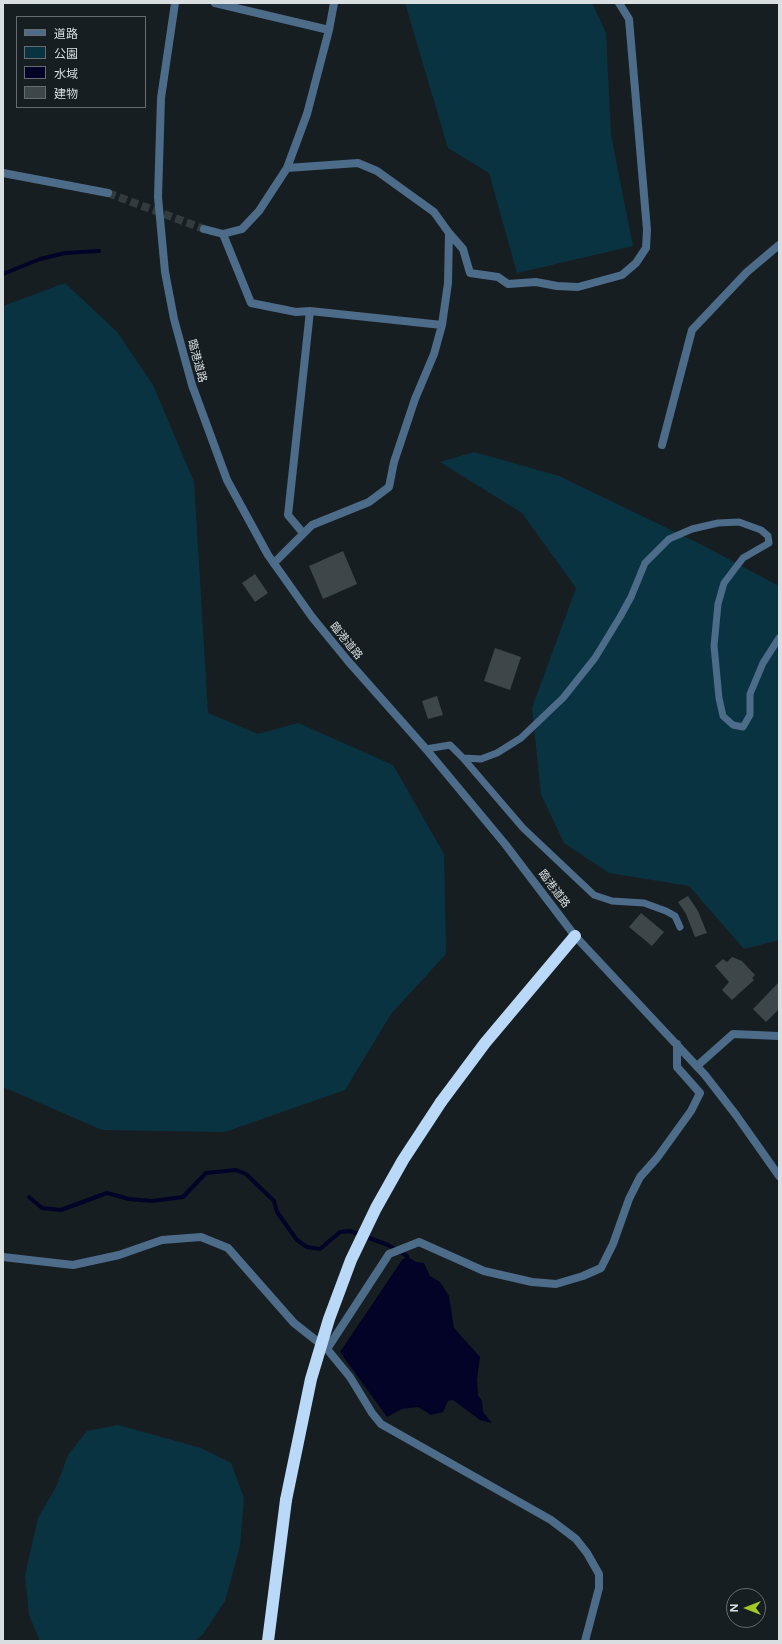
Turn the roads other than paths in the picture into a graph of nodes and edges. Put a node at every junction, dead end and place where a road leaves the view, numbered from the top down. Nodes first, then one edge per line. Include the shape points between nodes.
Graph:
1 (175, 3) edge
2 (215, 3) edge
3 (334, 3) edge
4 (619, 3) edge
5 (329, 30) junction
6 (287, 168) junction
7 (4, 174) edge
8 (108, 193) tunnel mouth
9 (204, 229) tunnel mouth
10 (449, 233) junction
11 (223, 234) junction
12 (779, 245) edge
13 (310, 311) junction
14 (442, 325) junction
15 (662, 445) dead end
16 (304, 533) junction
17 (274, 563) junction
18 (779, 638) edge
19 (426, 749) junction
20 (463, 758) junction
21 (680, 928) dead end
22 (575, 936) junction
23 (779, 1036) edge
24 (678, 1044) junction
25 (697, 1066) junction
26 (779, 1176) edge
27 (3, 1257) edge
28 (327, 1349) junction
29 (268, 1641) edge
30 (585, 1641) edge

1 - 17 street, 臨港道路 via 161,98 158,197 165,272 174,319 192,385 227,480
2 - 5 street
3 - 5 street
4 - 10 street via 628,19 647,230 646,248 636,263 622,275 578,287 536,282 508,284 498,277 470,273 463,249
5 - 6 street via 307,114
6 - 10 street via 358,163 377,171 434,212
6 - 11 street via 259,211 242,229
7 - 8 street
9 - 11 street
10 - 14 street via 448,283
11 - 13 street via 251,302 296,312
12 - 15 street via 747,272 692,330
13 - 14 street
13 - 16 street via 288,515
14 - 16 street via 434,354 415,399 389,487 369,502 312,525
16 - 17 street
17 - 19 street, 臨港道路 via 312,617
18 - 20 lane via 763,663 750,694 750,715 743,726 733,725 722,716 719,698 714,646 718,604 724,583 743,558 769,544 768,536 761,530 739,522 718,523 692,529 669,538 644,563 620,617 595,658 563,698 521,738 497,753 481,759
19 - 20 lane via 450,745
19 - 22 street, 臨港道路 via 505,844
20 - 21 lane via 523,828 594,895 612,901 644,903 666,911 675,916
22 - 24 street, 臨港道路
22 - 29 highway, bridge via 486,1043 441,1102 403,1160 351,1260 329,1319 311,1379 286,1500
23 - 25 street via 732,1034
24 - 25 street, 臨港道路
24 - 28 street via 677,1067 700,1093 691,1111 640,1177 601,1268 556,1284 532,1282 484,1272 419,1242 389,1254
25 - 26 street, 臨港道路
27 - 28 street via 73,1265 119,1255 162,1240 201,1237 228,1248 294,1323
28 - 30 street via 350,1377 381,1424 551,1520 576,1539 599,1574 599,1588

